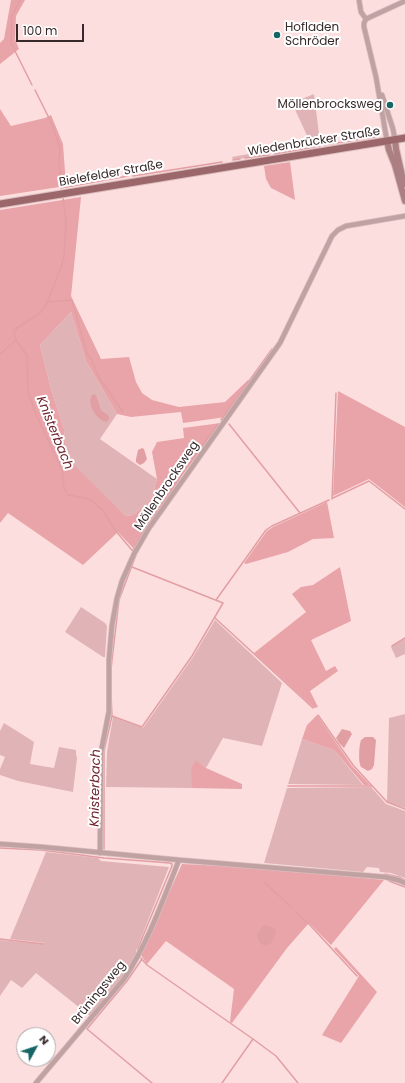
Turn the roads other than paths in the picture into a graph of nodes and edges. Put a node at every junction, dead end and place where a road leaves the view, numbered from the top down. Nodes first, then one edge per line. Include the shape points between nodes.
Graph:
1 (359, 0) edge
2 (405, 1) edge
3 (366, 19) junction
4 (405, 138) edge
5 (391, 140) junction
6 (226, 167) joint
7 (405, 188) edge
8 (405, 201) edge
9 (0, 204) edge
10 (405, 216) edge
11 (0, 844) edge
12 (100, 853) junction
13 (179, 860) junction
14 (405, 883) edge
15 (36, 1083) edge

1 - 3 street via 361,12
2 - 3 street
3 - 5 street via 364,27
4 - 5 main road, Wiedenbrücker Straße
5 - 6 main road, Wiedenbrücker Straße
5 - 7 main road via 396,149
5 - 8 main road via 389,150
6 - 9 main road, Bielefelder Straße
10 - 12 street, Möllenbrocksweg via 346,226 332,236 280,343 153,522 135,552 122,581 112,625 109,711 101,752
11 - 12 street
12 - 13 street
13 - 14 street via 385,877
13 - 15 street, Brüningsweg via 134,965

